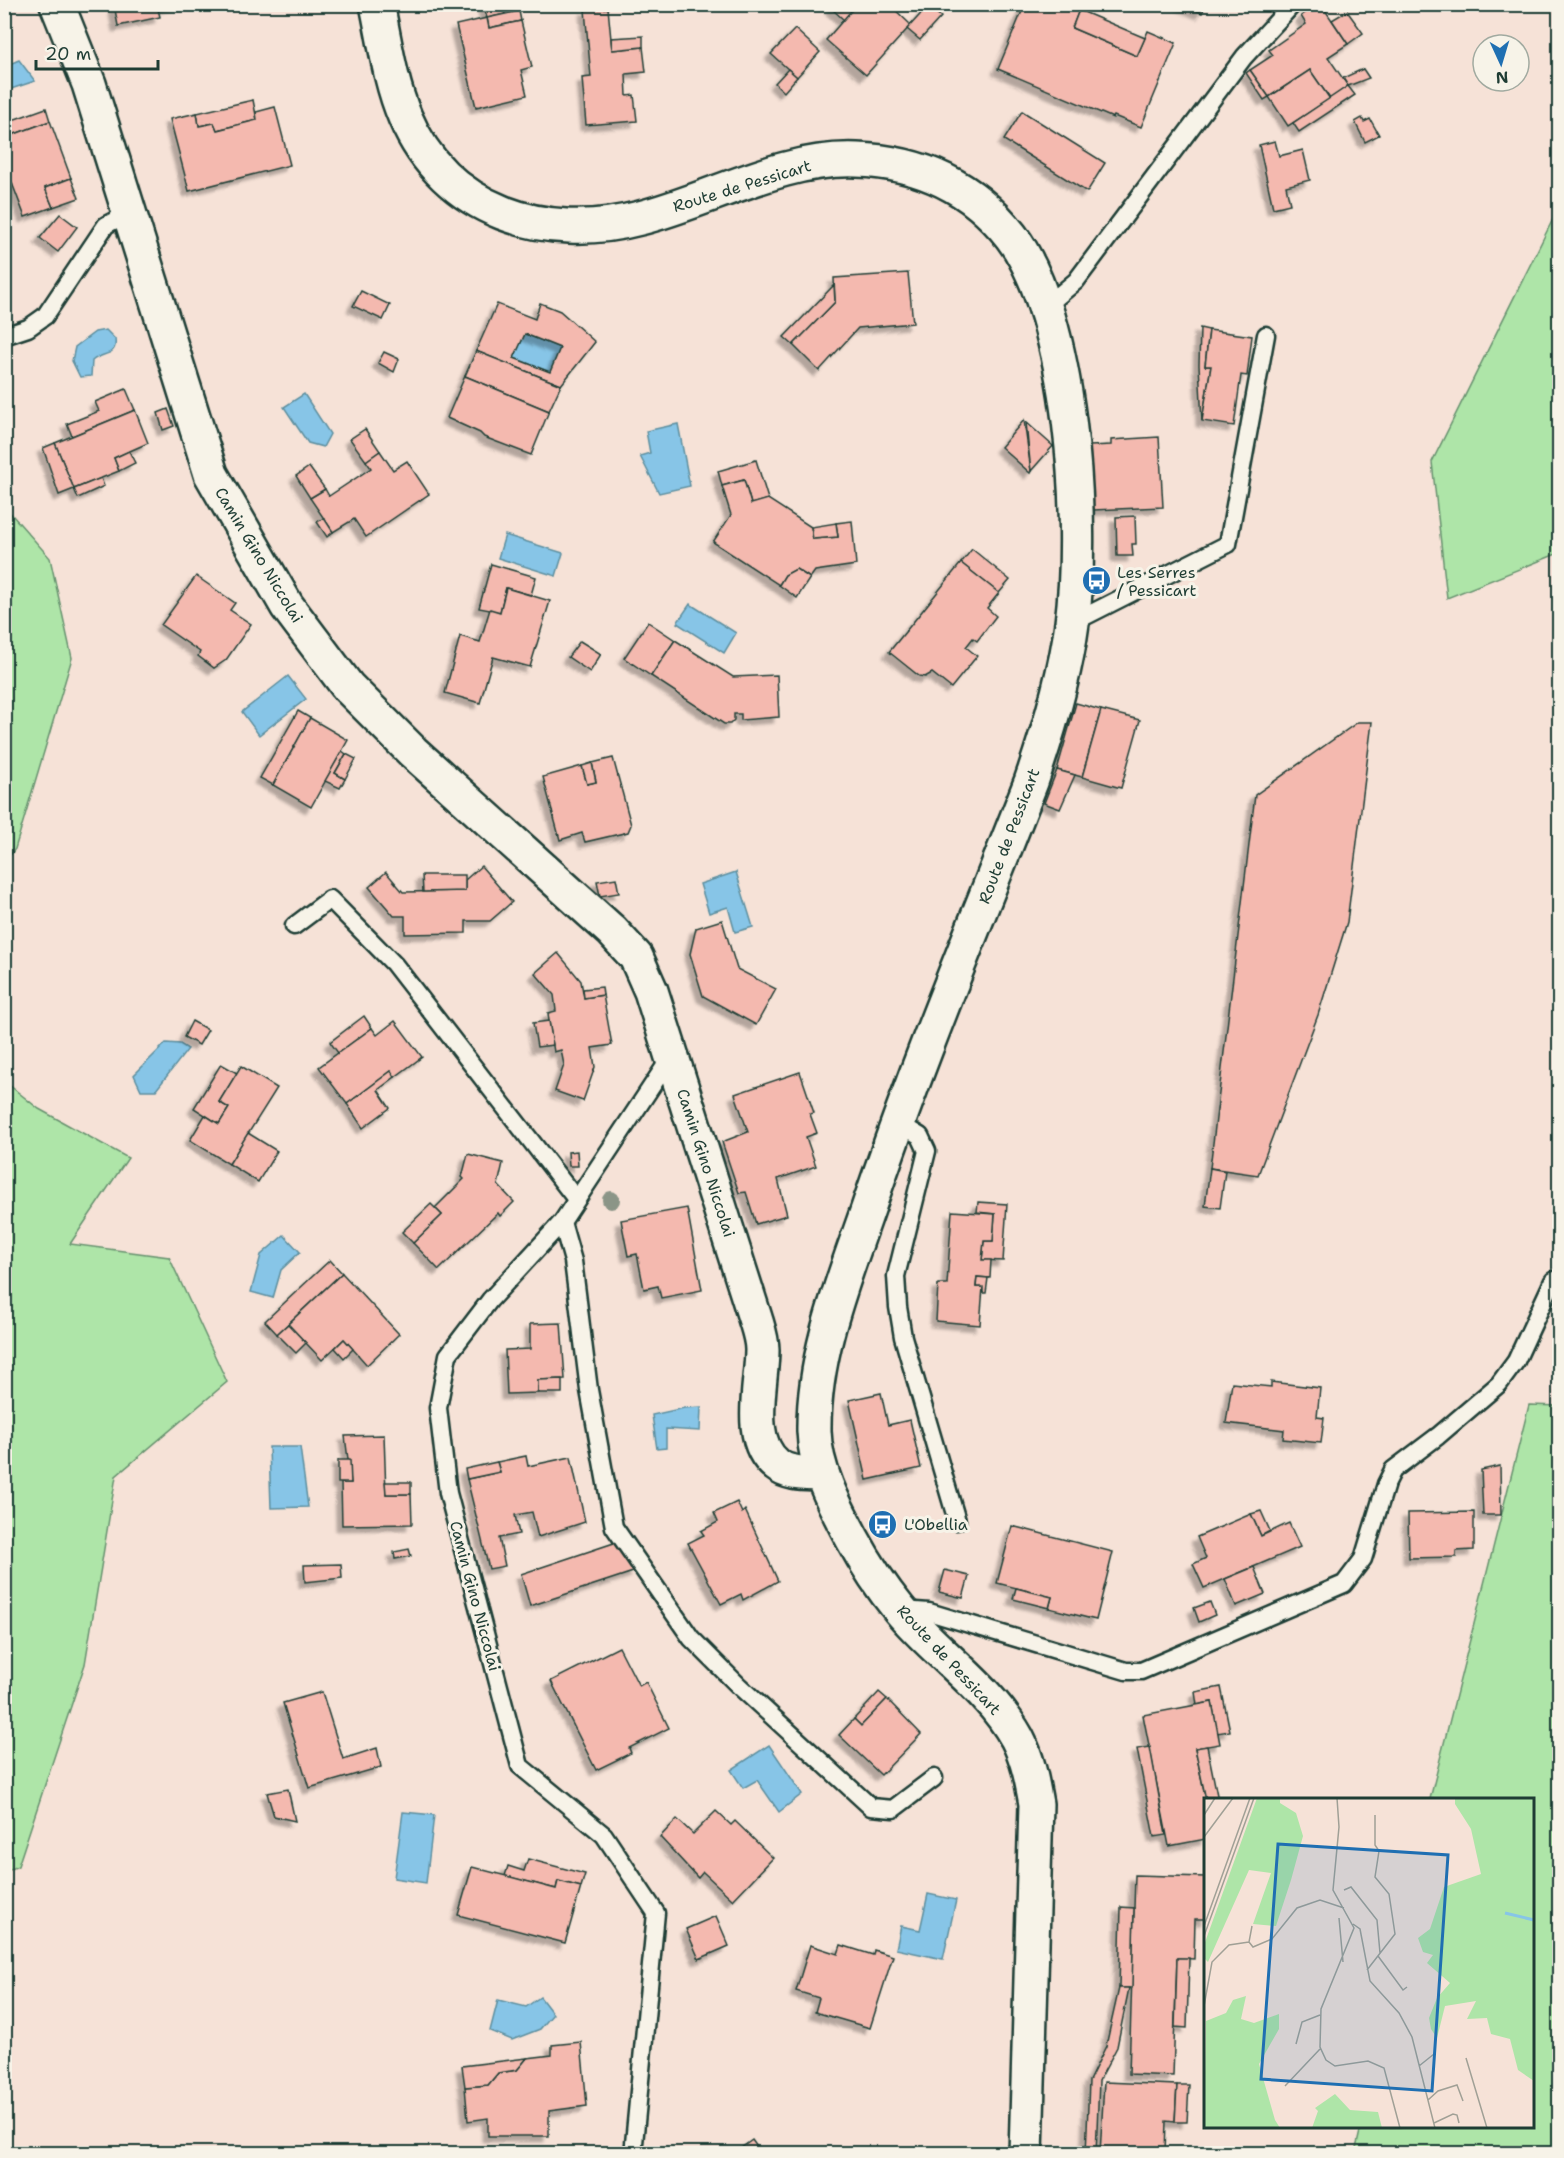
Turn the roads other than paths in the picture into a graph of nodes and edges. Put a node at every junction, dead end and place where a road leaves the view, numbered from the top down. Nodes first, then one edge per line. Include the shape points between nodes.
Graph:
1 (57, 4) edge
2 (377, 4) edge
3 (1293, 4) edge
4 (129, 213) junction
5 (1045, 307) junction
6 (1266, 335) dead end
7 (4, 336) edge
8 (1072, 623) junction
9 (294, 926) dead end
10 (671, 1057) junction
11 (897, 1122) junction
12 (576, 1198) junction
13 (562, 1222) junction
14 (1560, 1278) edge
15 (822, 1474) junction
16 (957, 1521) dead end
17 (899, 1609) junction
18 (934, 1778) dead end
19 (633, 2154) edge
20 (1026, 2154) edge

1 - 4 street, Camin Gino Niccolai via 89,84
2 - 5 street, Route de Pessicart via 391,73 405,117 423,152 448,180 480,202 517,219 555,226 597,226 641,218 807,163 855,159 903,164 945,181 986,207 1013,238
3 - 5 lane via 1244,57 1076,281
4 - 7 lane via 106,225 45,316 28,328
4 - 10 street, Camin Gino Niccolai via 211,474 287,606 348,687 636,957
5 - 8 street, Route de Pessicart via 1068,408 1073,465 1076,576
6 - 8 lane via 1228,544
8 - 11 street, Route de Pessicart via 1048,732 1031,782
9 - 12 lane via 330,899 394,964
10 - 12 lane, Camin Gino Niccolai
10 - 15 street, Camin Gino Niccolai via 762,1346 758,1428 761,1437 768,1456 779,1467
11 - 15 street, Route de Pessicart via 828,1323 817,1386 814,1434
11 - 16 lane via 920,1136 927,1151 896,1276 898,1306 903,1337
12 - 13 lane, Camin Gino Niccolai
13 - 18 lane via 573,1261 589,1390 614,1527 691,1638 871,1807 893,1809
13 - 19 lane, Camin Gino Niccolai via 490,1300 448,1356 438,1408 448,1493 520,1766 604,1835 656,1913
14 - 17 lane via 1553,1281 1516,1361 1499,1384 1393,1470 1363,1559 1344,1584 1141,1671 1126,1671 929,1612
15 - 17 street, Route de Pessicart via 864,1559
17 - 20 street, Route de Pessicart via 995,1706 1018,1739 1031,1772 1036,1804

